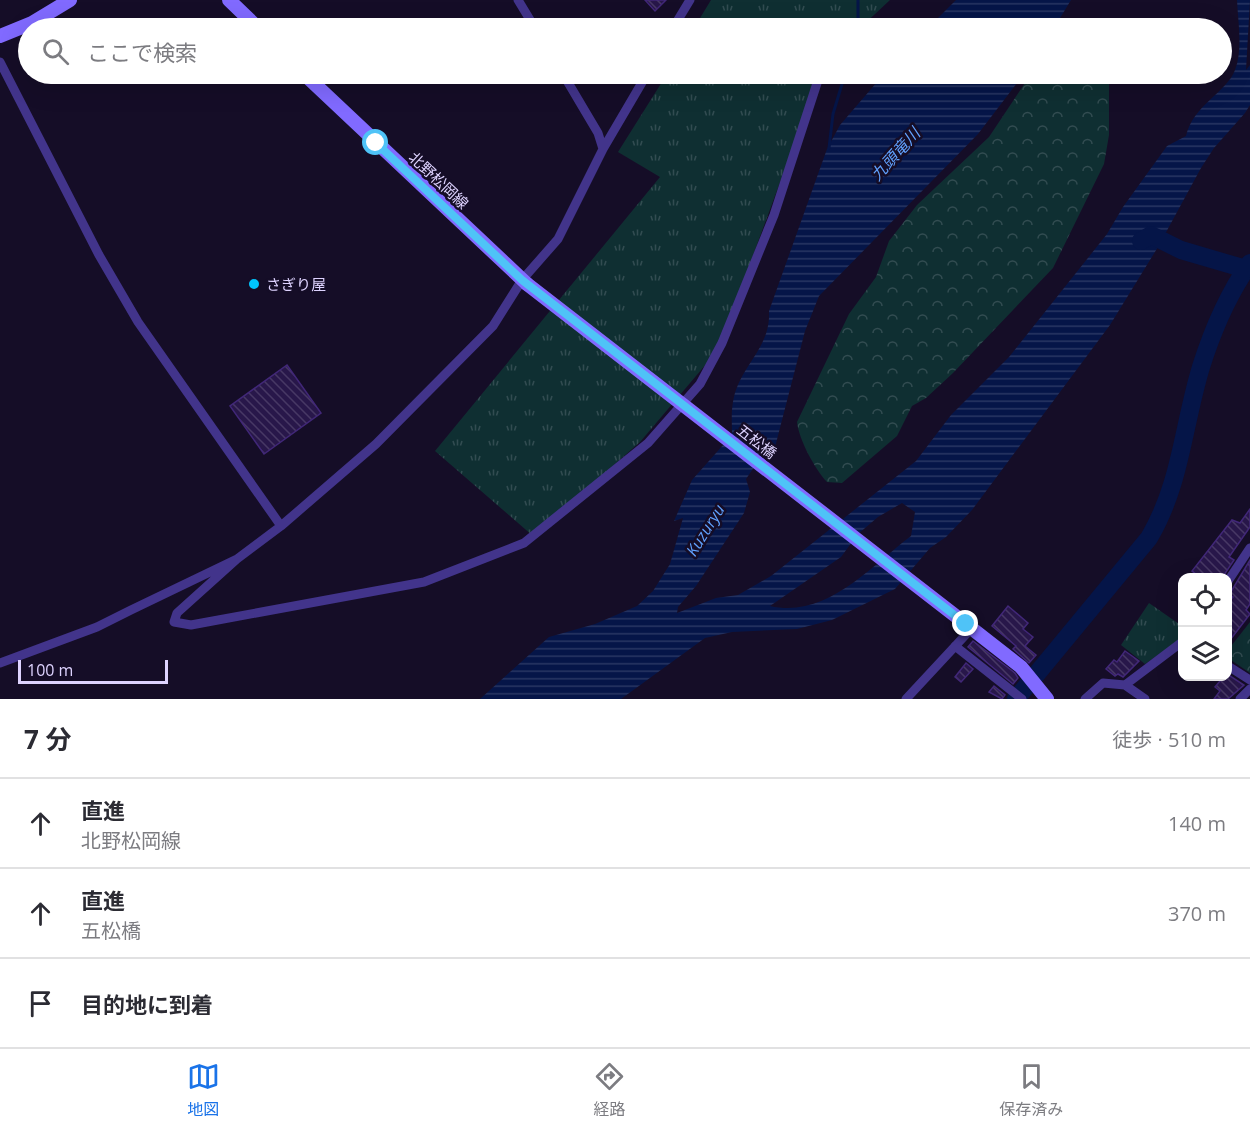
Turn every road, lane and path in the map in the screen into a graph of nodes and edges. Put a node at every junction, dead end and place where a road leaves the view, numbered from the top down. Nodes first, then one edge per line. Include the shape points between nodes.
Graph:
1 (70, 0) edge
2 (229, 0) edge
3 (518, 0) edge
4 (690, 0) edge
5 (40, 18) edge
6 (248, 18) edge
7 (529, 18) edge
8 (679, 18) edge
9 (18, 29) edge
10 (0, 36) edge
11 (0, 62) edge
12 (315, 84) edge
13 (569, 84) edge
14 (641, 84) edge
15 (817, 84) edge
16 (603, 149) junction
17 (524, 282) junction
18 (281, 526) junction
19 (1250, 548) edge
20 (237, 559) junction
21 (1232, 574) edge
22 (969, 626) junction
23 (1178, 645) edge
24 (955, 646) junction
25 (0, 663) edge
26 (1232, 669) edge
27 (1250, 680) edge
28 (1125, 685) junction
29 (1250, 689) edge
30 (1018, 696) edge
31 (906, 699) edge
32 (1047, 699) edge
33 (1085, 699) edge
34 (1145, 699) edge
35 (1239, 699) edge

1 - 5 main road
2 - 6 main road
3 - 7 street
4 - 8 street
9 - 10 main road
11 - 18 street via 99,255 138,322
12 - 17 main road, 北野松岡線
13 - 16 street
14 - 16 street
15 - 20 street via 774,215 722,343 700,384 648,443 524,543 424,582 191,625 174,622 177,613
16 - 17 street via 558,238
17 - 18 street via 493,326 376,444
17 - 22 main road, 五松橋, bridge
18 - 20 street
19 - 21 street
20 - 25 street via 97,627
22 - 24 street
22 - 32 main road via 1028,673
23 - 28 street
24 - 30 street
24 - 31 street
26 - 27 street
28 - 33 street via 1103,683
28 - 34 street
29 - 35 street

